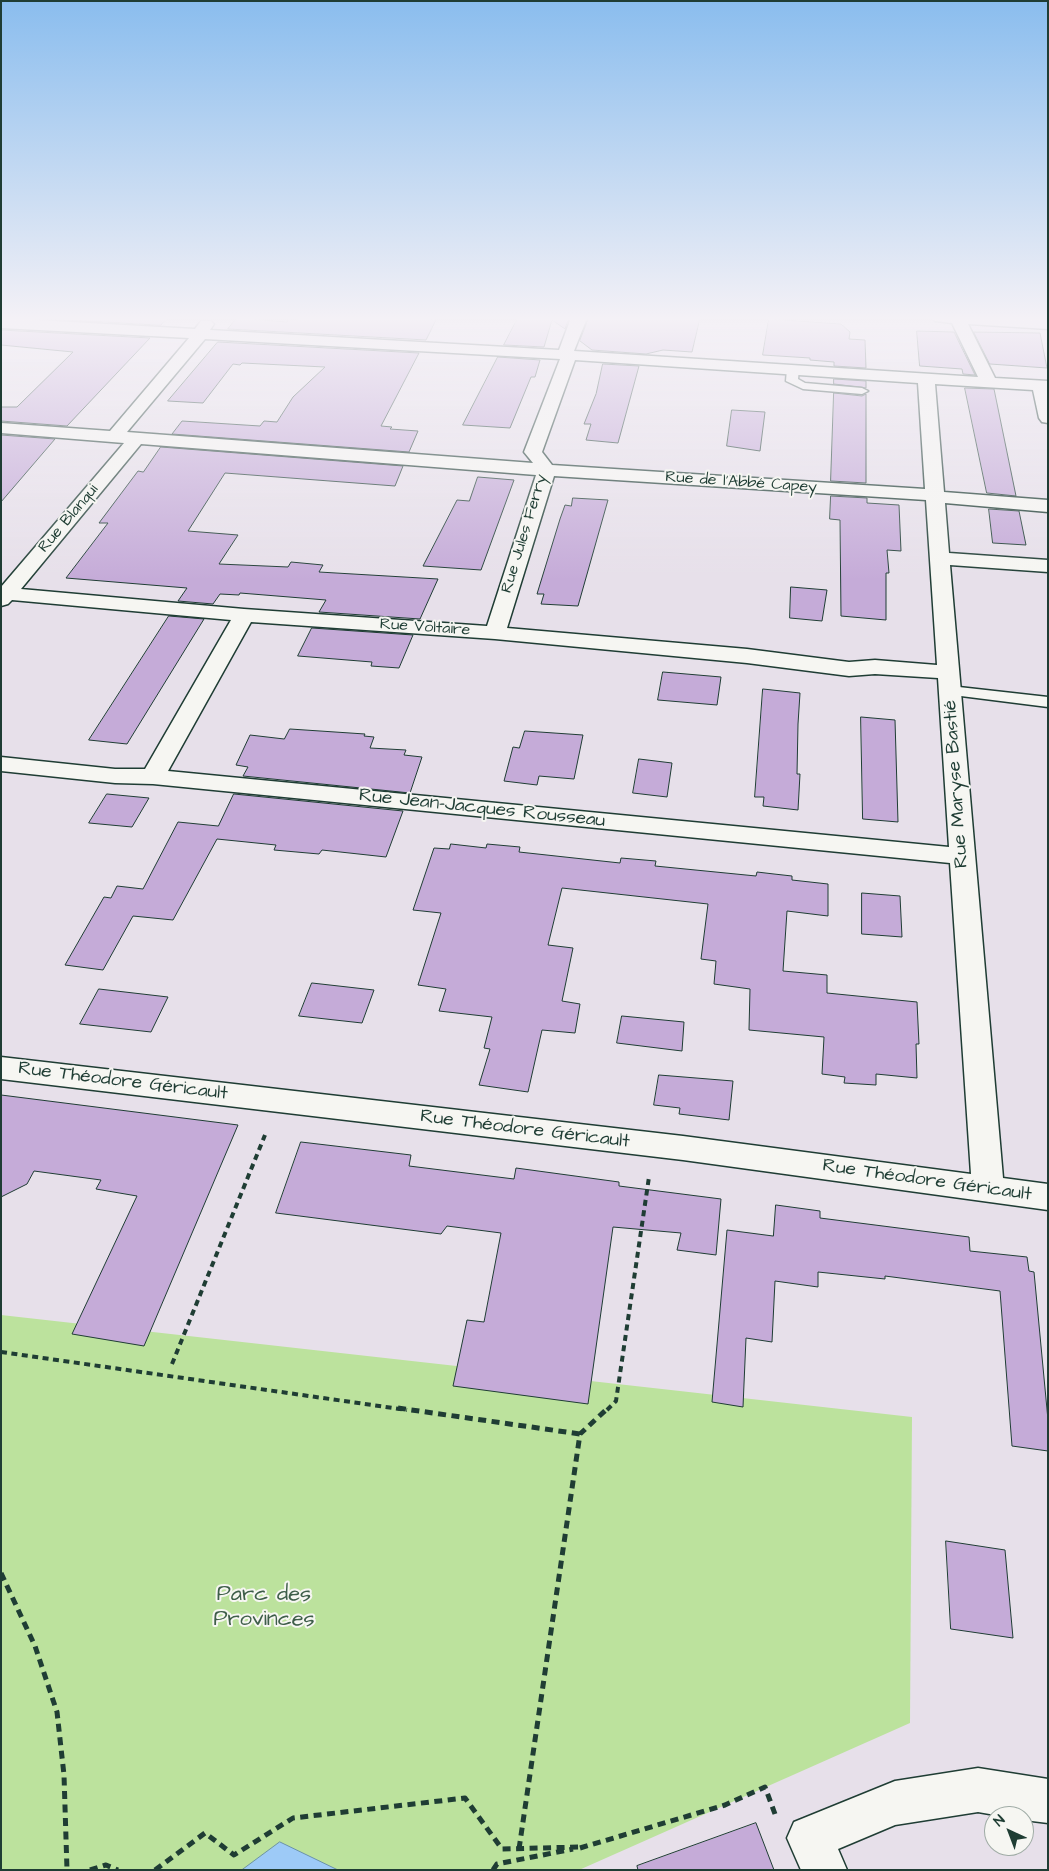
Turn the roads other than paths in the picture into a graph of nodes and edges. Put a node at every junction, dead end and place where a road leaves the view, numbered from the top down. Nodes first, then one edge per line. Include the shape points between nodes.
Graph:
1 (141, 405) edge
2 (551, 405) edge
3 (928, 405) edge
4 (1046, 405) edge
5 (1048, 418) edge
6 (1, 428) edge
7 (114, 437) junction
8 (137, 438) junction
9 (547, 470) junction
10 (935, 495) junction
11 (1048, 506) edge
12 (939, 558) junction
13 (1048, 566) edge
14 (3, 595) edge
15 (244, 615) junction
16 (495, 633) junction
17 (949, 681) junction
18 (1048, 702) edge
19 (1, 764) edge
20 (153, 777) junction
21 (962, 856) junction
22 (1, 1068) edge
23 (988, 1189) junction
24 (1048, 1197) edge
25 (1048, 1801) edge
26 (803, 1841) edge

1 - 7 street
2 - 9 street, Rue Jules Ferry via 533,452
3 - 10 street, Rue Maryse Bastié
4 - 5 street
6 - 7 street, Rue de l'Abbé Capey
7 - 8 street, Rue de l'Abbé Capey
8 - 9 street, Rue de l'Abbé Capey
8 - 14 street, Rue Blanqui
9 - 10 street, Rue de l'Abbé Capey
9 - 16 street, Rue Jules Ferry
10 - 11 street, Rue de l'Abbé Capey
10 - 12 street, Rue Maryse Bastié
12 - 13 street
12 - 17 street, Rue Maryse Bastié
14 - 15 street, Rue Voltaire
15 - 16 street, Rue Voltaire
15 - 20 street
16 - 17 street, Rue Voltaire via 746,656 849,669 869,680
17 - 18 lane
17 - 21 street, Rue Maryse Bastié
19 - 20 street, Rue Jean-Jacques Rousseau
20 - 21 street, Rue Jean-Jacques Rousseau
21 - 23 street, Rue Maryse Bastié
22 - 23 street, Rue Théodore Géricault via 683,1148
23 - 24 street, Rue Théodore Géricault
25 - 26 street via 978,1790 895,1803

